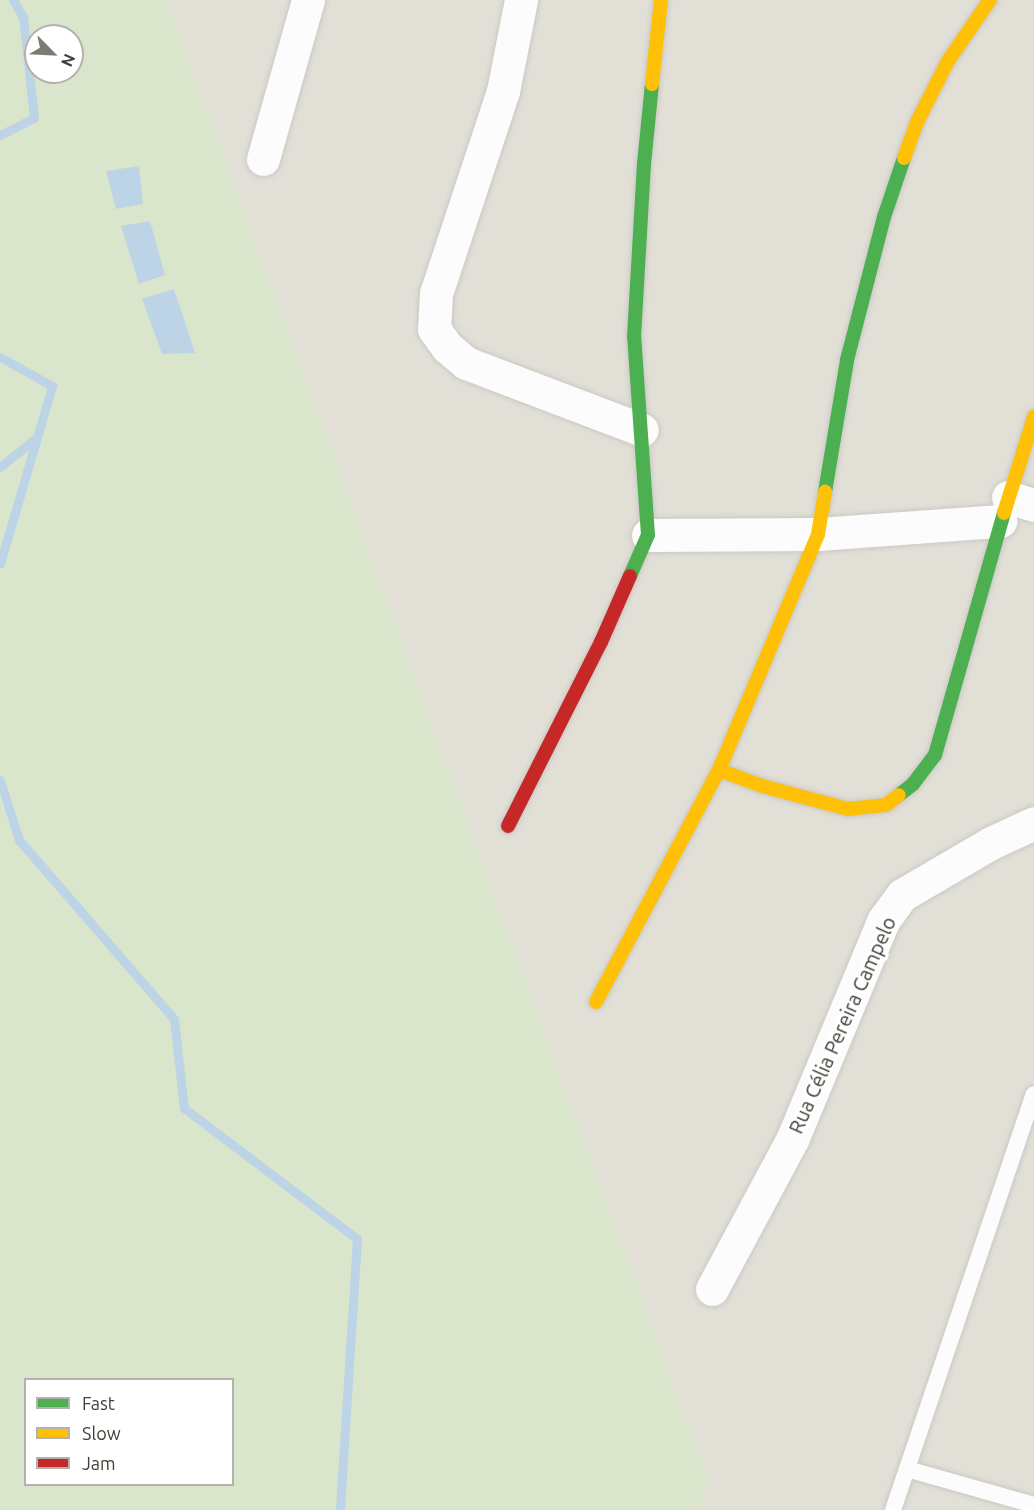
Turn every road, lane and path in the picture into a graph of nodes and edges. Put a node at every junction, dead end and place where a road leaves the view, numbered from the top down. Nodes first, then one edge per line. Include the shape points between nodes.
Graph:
1 (308, 0) edge
2 (521, 0) edge
3 (661, 0) edge
4 (990, 0) edge
5 (262, 159) dead end
6 (1034, 417) edge
7 (642, 430) junction
8 (1014, 508) edge
9 (818, 534) junction
10 (648, 535) junction
11 (719, 770) junction
12 (1034, 823) edge
13 (508, 826) dead end
14 (596, 1002) dead end
15 (1034, 1094) edge
16 (712, 1289) dead end
17 (907, 1469) junction
18 (1034, 1505) edge
19 (893, 1510) edge

1 - 5 street
2 - 7 street via 503,91 436,293 434,329 466,363
3 - 7 street via 644,164 634,337
4 - 9 street via 932,91 917,122 884,218 847,360
6 - 8 street
7 - 10 street
8 - 9 street
8 - 11 street via 935,755 913,784 886,806 848,809
9 - 10 street
9 - 11 street
10 - 13 street via 601,642
11 - 14 street
12 - 16 street, Rua Célia Pereira Campelo via 991,843 902,895 883,921 792,1140
15 - 17 lane
17 - 18 lane
17 - 19 lane

